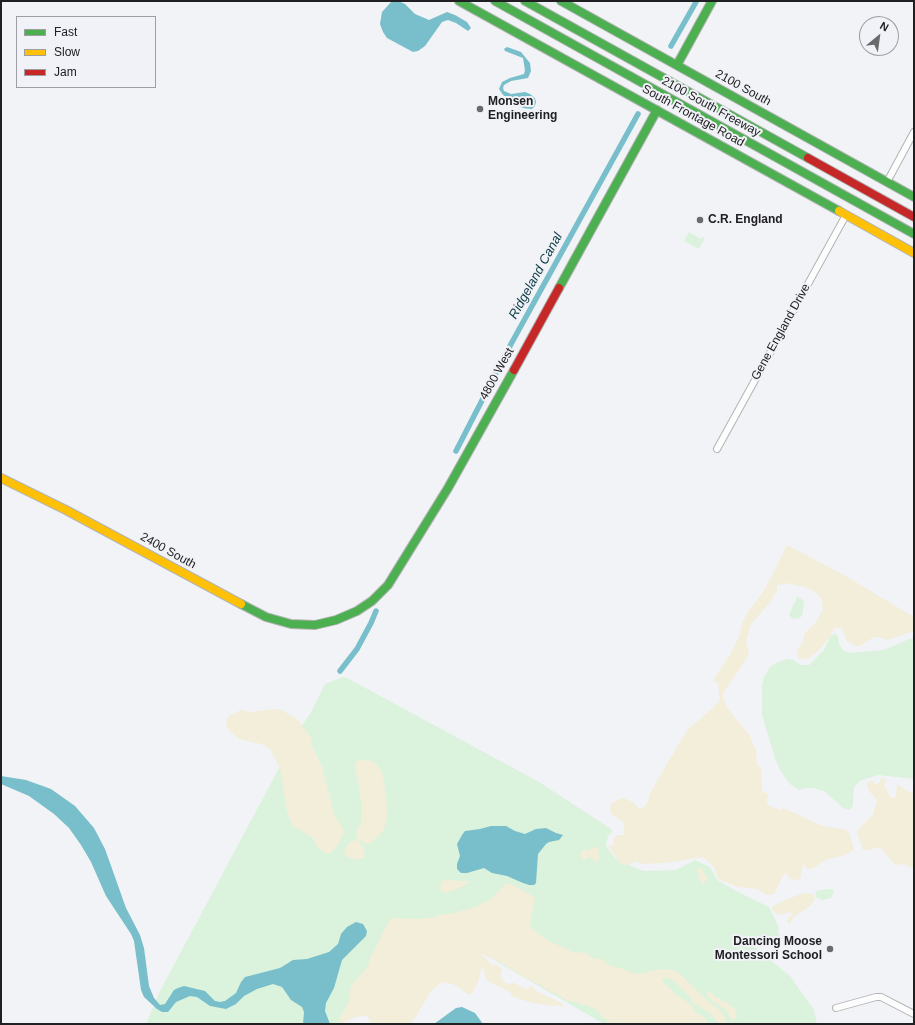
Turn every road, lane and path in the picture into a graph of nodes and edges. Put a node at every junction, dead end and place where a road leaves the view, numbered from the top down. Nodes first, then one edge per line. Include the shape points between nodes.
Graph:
1 (459, 1) edge
2 (495, 1) edge
3 (525, 1) edge
4 (561, 1) edge
5 (712, 1) edge
6 (677, 65) junction
7 (657, 110) junction
8 (914, 132) edge
9 (887, 182) junction
10 (914, 197) edge
11 (846, 215) junction
12 (914, 217) edge
13 (914, 234) edge
14 (914, 253) edge
15 (717, 449) dead end
16 (1, 478) edge
17 (329, 622) joint
18 (836, 1008) dead end
19 (914, 1014) edge

1 - 7 main road, South Frontage Road
2 - 13 main road, 2100 South Freeway
3 - 12 main road, 2100 South Freeway
4 - 6 main road, 2100 South
5 - 6 main road
6 - 9 main road, 2100 South
7 - 11 main road, South Frontage Road
7 - 17 main road, 4800 West via 460,467 395,575 379,595 365,606 349,616
8 - 9 street
9 - 10 main road, 2100 South
11 - 14 main road, South Frontage Road
11 - 15 street, Gene England Drive
16 - 17 main road, 2400 South via 266,617 282,623 299,625
18 - 19 street via 881,997

